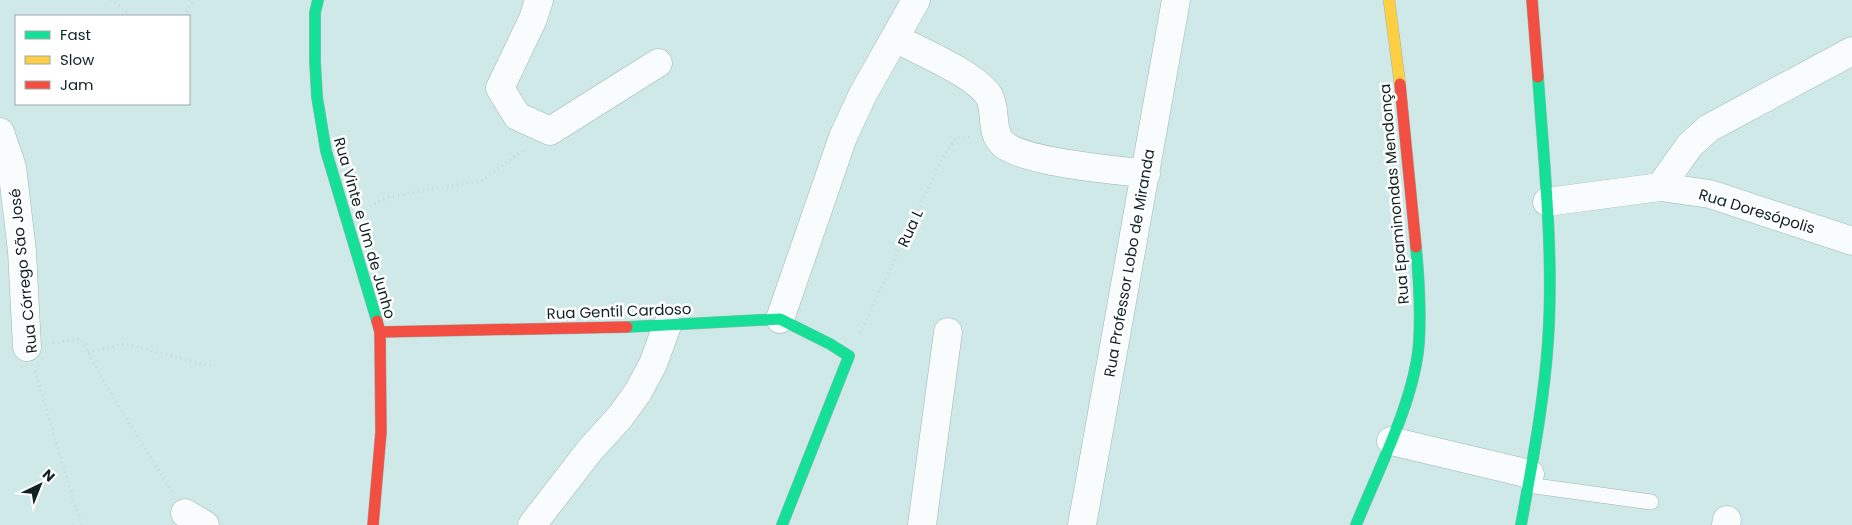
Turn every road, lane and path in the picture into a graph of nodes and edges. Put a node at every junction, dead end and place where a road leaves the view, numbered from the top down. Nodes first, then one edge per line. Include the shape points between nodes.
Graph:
1 (110, 0) edge
2 (194, 0) edge
3 (318, 0) edge
4 (539, 0) edge
5 (916, 0) edge
6 (1176, 0) edge
7 (1389, 0) edge
8 (1532, 0) edge
9 (130, 15) edge
10 (185, 15) edge
11 (896, 38) junction
12 (1852, 51) edge
13 (658, 63) dead end
14 (550, 131) junction
15 (0, 132) edge
16 (997, 136) junction
17 (1146, 174) junction
18 (1660, 187) junction
19 (1547, 202) junction
20 (348, 217) junction
21 (1852, 241) edge
22 (780, 319) junction
23 (667, 326) junction
24 (380, 332) junction
25 (948, 332) dead end
26 (27, 347) junction
27 (88, 352) junction
28 (849, 356) junction
29 (214, 367) dead end
30 (1391, 441) junction
31 (1529, 480) junction
32 (1652, 502) dead end
33 (195, 519) edge
34 (81, 525) edge
35 (373, 525) edge
36 (532, 525) edge
37 (782, 525) edge
38 (922, 525) edge
39 (1082, 525) edge
40 (1356, 525) edge
41 (1521, 525) edge

1 - 9 path
2 - 10 path
3 - 20 street, Rua Vinte e Um de Junho via 317,97 326,151
4 - 14 street via 533,20 500,88 517,116
5 - 11 street
6 - 17 street, Rua Professor Lobo de Miranda
7 - 30 street, Rua Epaminondas Mendonça via 1420,294 1414,378
8 - 19 street
11 - 16 street via 976,83 993,105
11 - 22 street via 863,94 843,137
12 - 18 street via 1709,128 1690,144
13 - 14 street
14 - 20 path via 483,180 390,197
15 - 26 street, Rua Córrego São José via 12,167 22,250
16 - 17 street via 1010,148 1031,157
16 - 28 path, Rua L via 956,138 941,161
17 - 39 street, Rua Professor Lobo de Miranda
18 - 19 street, Rua Doresópolis
18 - 21 street, Rua Doresópolis via 1710,194
19 - 31 street via 1549,316 1542,396
20 - 24 street, Rua Vinte e Um de Junho
22 - 23 street, Rua Gentil Cardoso
22 - 28 street
23 - 24 street, Rua Gentil Cardoso
23 - 36 street via 638,392
24 - 35 street, Rua Vinte e Um de Junho via 381,432
25 - 38 street
26 - 27 path via 81,339
26 - 34 path, Rua Córrego São José
27 - 29 path via 126,344
27 - 33 path via 108,390
28 - 37 street
30 - 31 street
30 - 40 street, Rua Epaminondas Mendonça
31 - 32 lane
31 - 41 street

